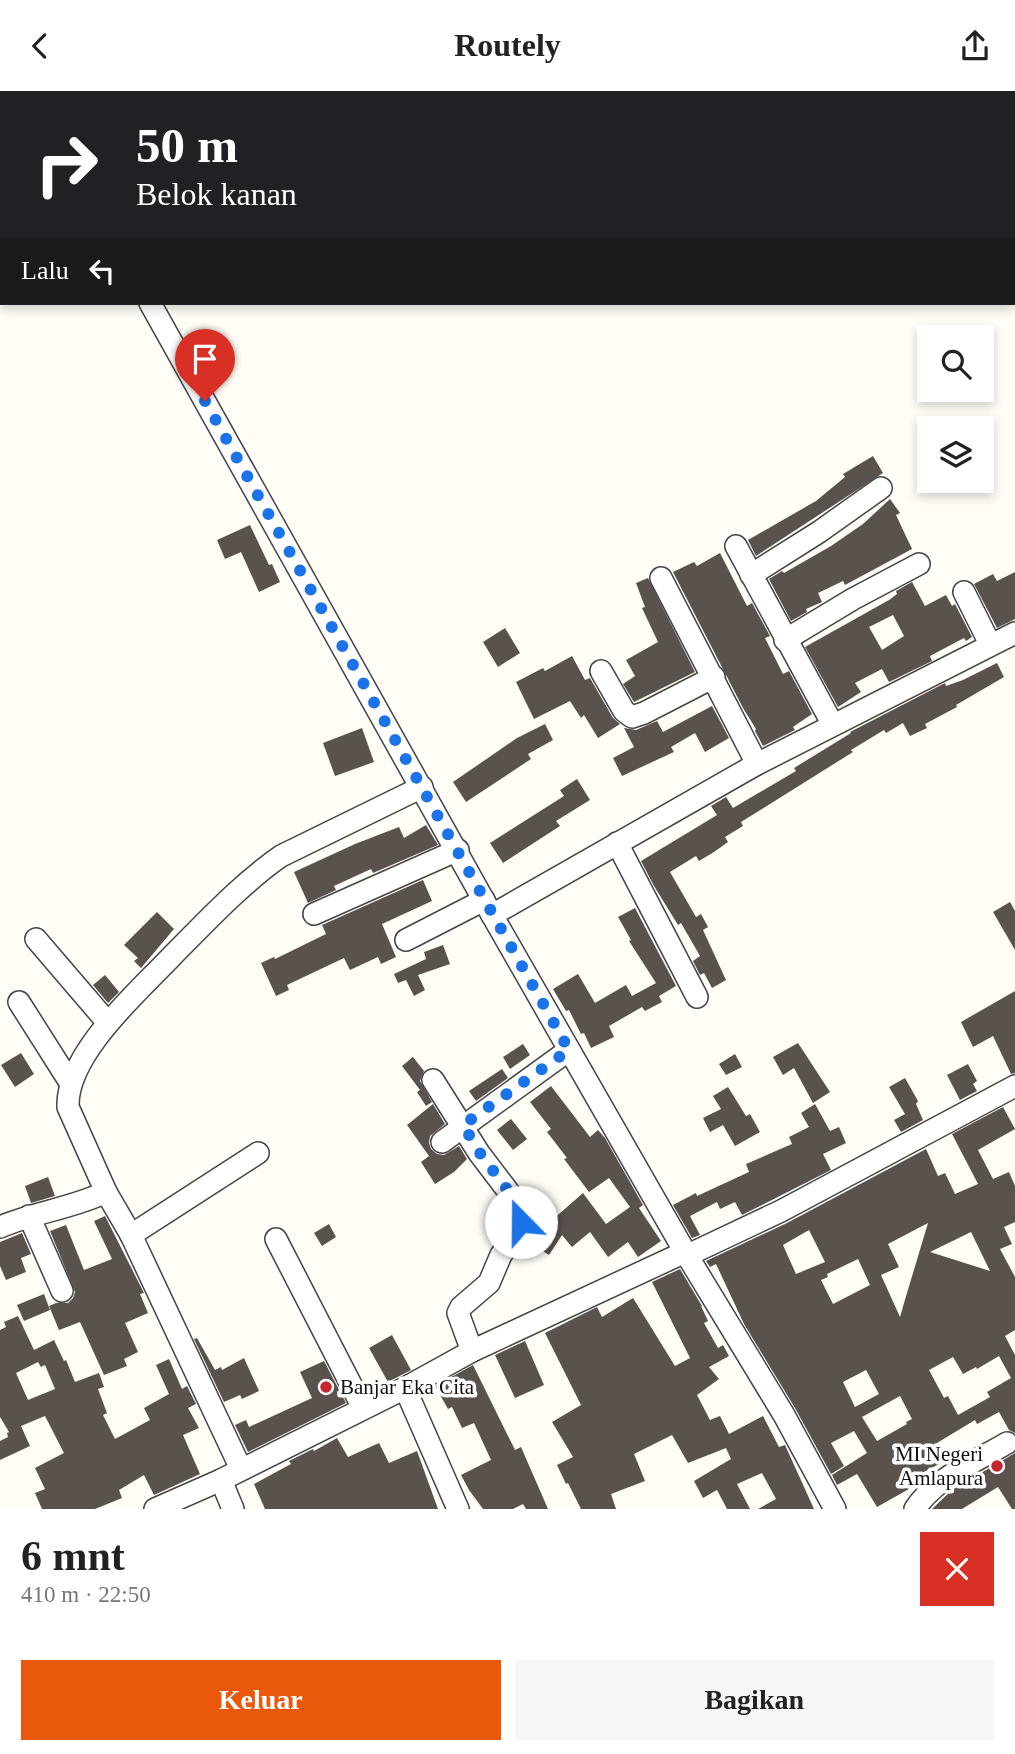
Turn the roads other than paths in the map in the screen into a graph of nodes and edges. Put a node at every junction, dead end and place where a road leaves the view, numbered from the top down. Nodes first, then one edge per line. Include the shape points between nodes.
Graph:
1 (151, 305) edge
2 (881, 488) dead end
3 (736, 546) dead end
4 (919, 563) dead end
5 (751, 575) junction
6 (661, 577) dead end
7 (964, 592) dead end
8 (1015, 633) edge
9 (785, 640) junction
10 (990, 644) junction
11 (601, 671) dead end
12 (714, 677) junction
13 (833, 725) junction
14 (757, 764) junction
15 (422, 787) junction
16 (617, 843) junction
17 (458, 850) junction
18 (488, 907) junction
19 (314, 914) dead end
20 (36, 939) dead end
21 (406, 940) dead end
22 (697, 997) dead end
23 (19, 1002) dead end
24 (108, 1023) junction
25 (569, 1050) junction
26 (433, 1080) dead end
27 (71, 1084) junction
28 (1015, 1086) edge
29 (463, 1125) junction
30 (442, 1142) dead end
31 (258, 1153) dead end
32 (106, 1192) junction
33 (29, 1216) junction
34 (0, 1227) edge
35 (131, 1235) junction
36 (276, 1239) dead end
37 (686, 1254) junction
38 (62, 1291) dead end
39 (472, 1350) junction
40 (405, 1388) junction
41 (363, 1408) junction
42 (1007, 1443) dead end
43 (242, 1469) junction
44 (221, 1480) junction
45 (155, 1509) edge
46 (233, 1509) edge
47 (458, 1509) edge
48 (835, 1509) edge
49 (915, 1509) edge

1 - 15 street
2 - 5 street
3 - 5 street
4 - 9 street
5 - 9 street
6 - 12 street
7 - 10 street
8 - 10 street
9 - 13 street
10 - 13 street
11 - 12 street via 632,717
12 - 14 street
13 - 14 street
14 - 16 street
15 - 17 street
15 - 24 street via 265,867
16 - 18 street
16 - 22 street
17 - 18 street
17 - 19 street
18 - 21 street
18 - 25 street
20 - 24 street
23 - 27 street
24 - 27 street
25 - 29 street
25 - 37 street
26 - 29 street
27 - 32 street via 68,1107
28 - 37 street via 781,1211
29 - 30 street
29 - 39 street via 521,1212 521,1222 489,1283 458,1313
31 - 35 street
32 - 33 street
32 - 35 street
33 - 34 street
33 - 38 street
35 - 43 street
36 - 41 street
37 - 39 street
37 - 48 street
39 - 40 street
40 - 41 street
40 - 47 street
41 - 43 street
42 - 49 street via 931,1489
43 - 44 street
44 - 45 street
44 - 46 street

